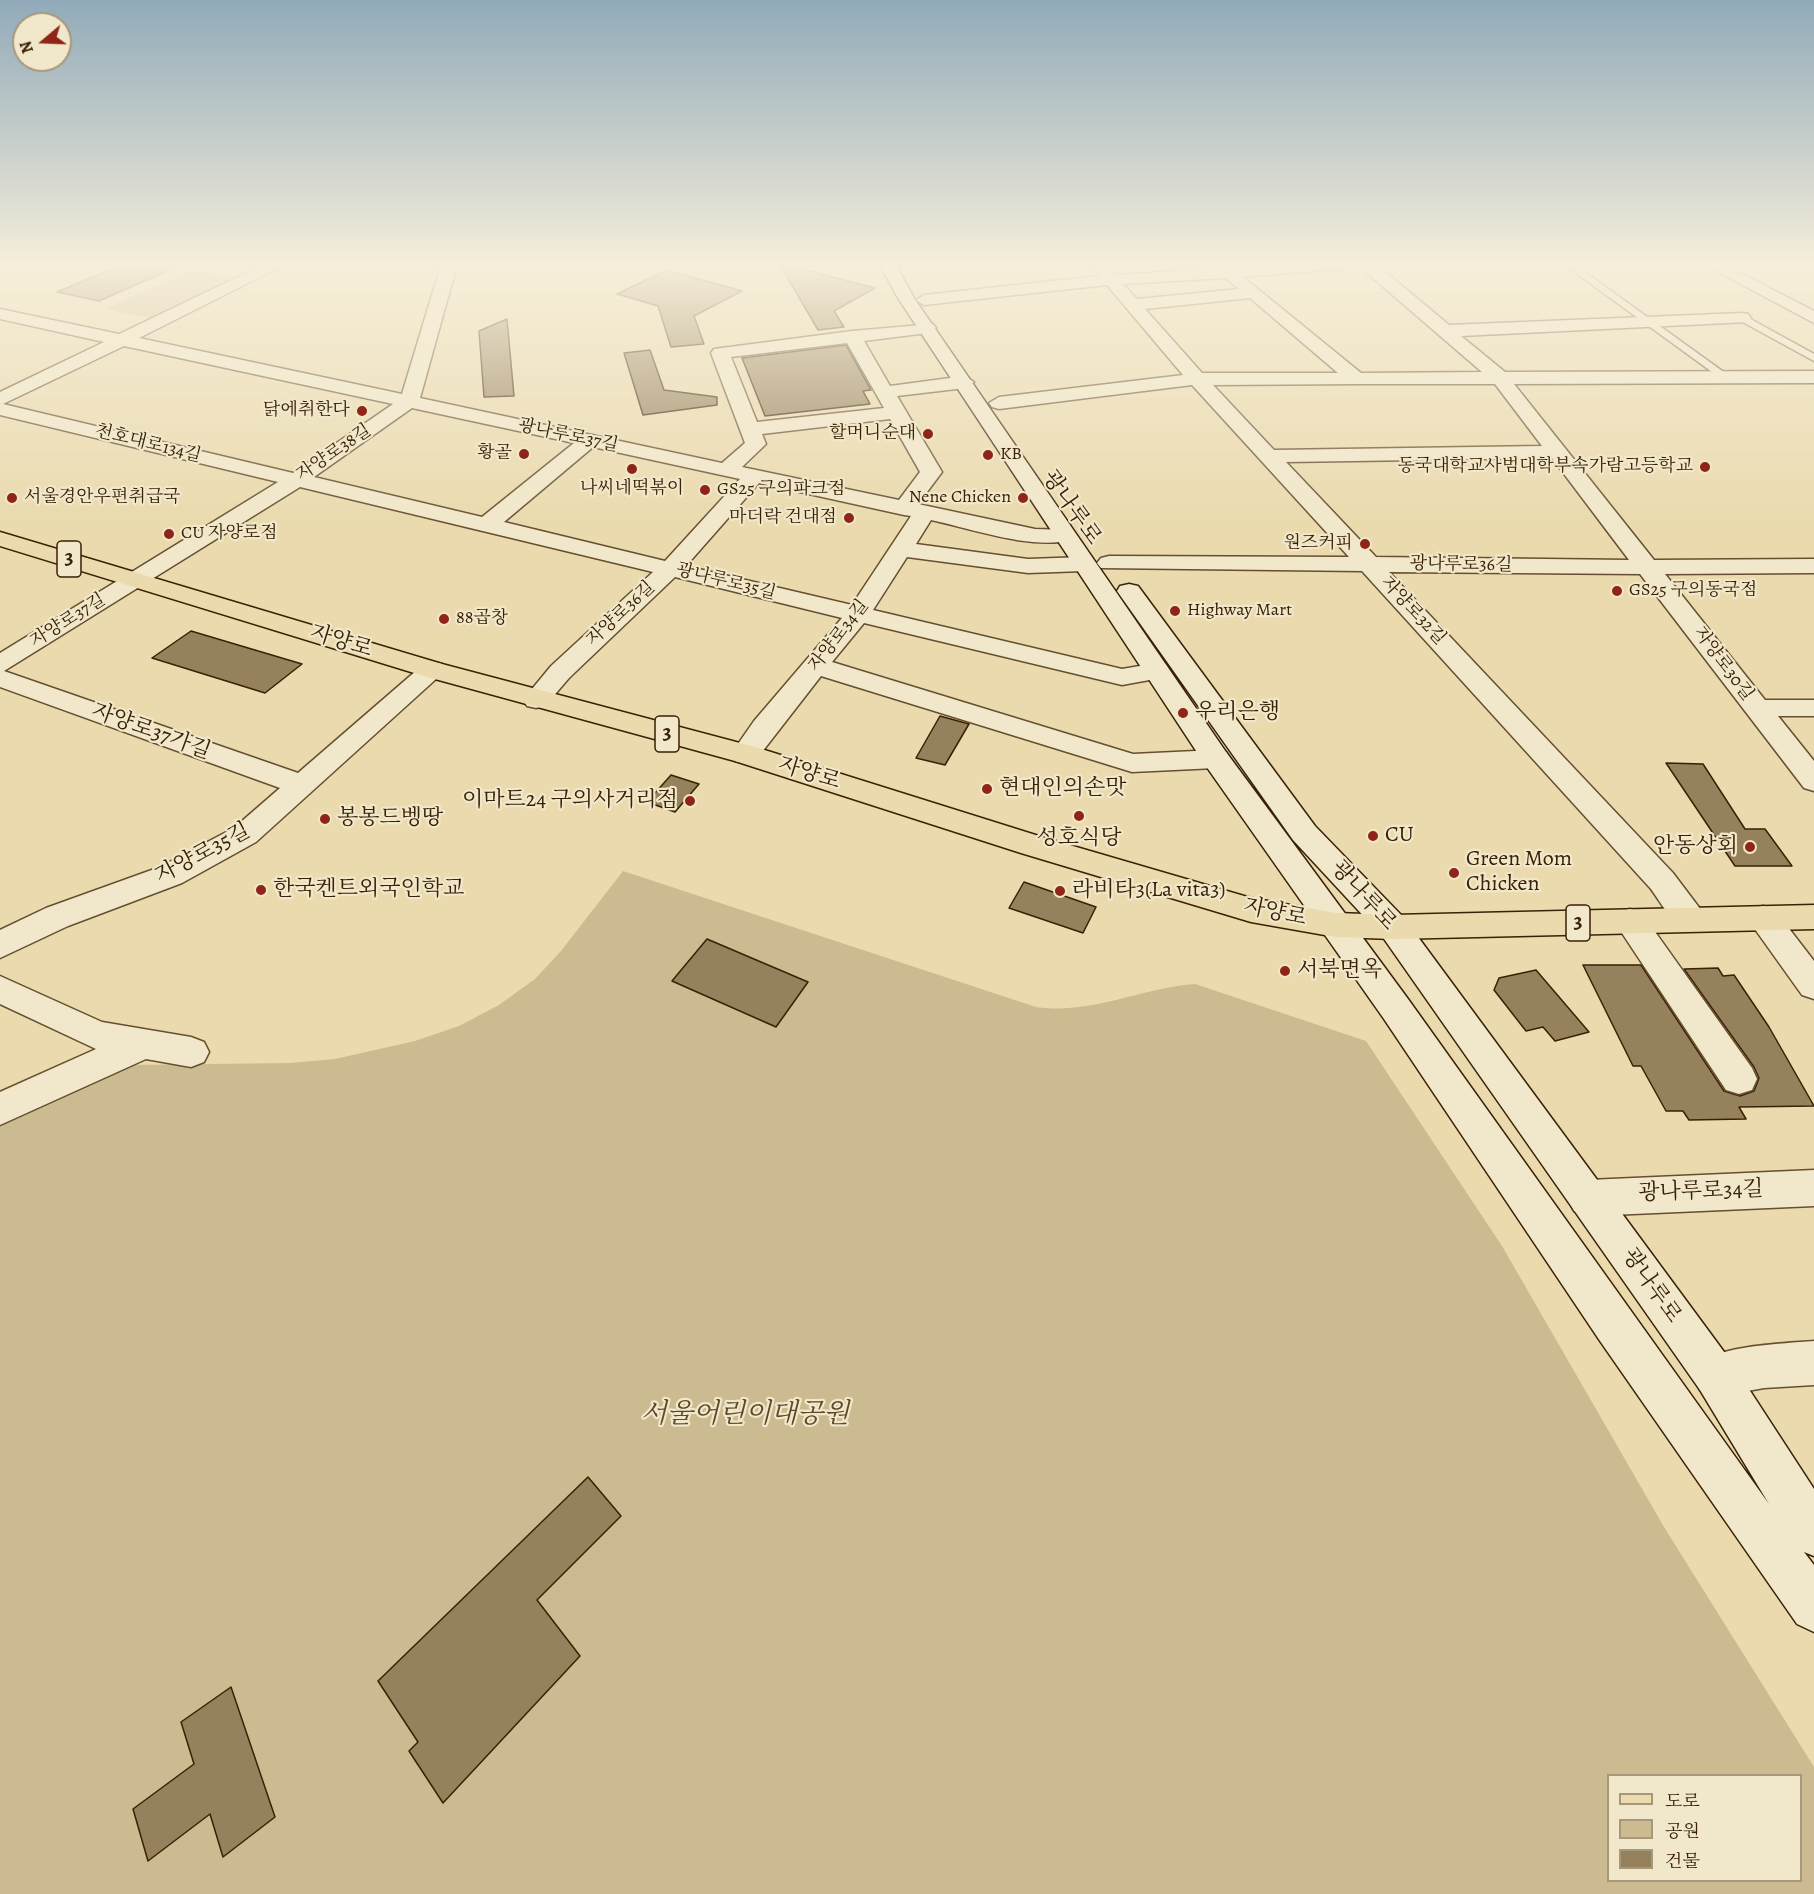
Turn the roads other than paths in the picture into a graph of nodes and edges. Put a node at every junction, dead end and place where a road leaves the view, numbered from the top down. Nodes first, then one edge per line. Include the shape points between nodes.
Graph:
1 (94, 353) edge
2 (184, 353) edge
3 (424, 353) edge
4 (720, 353) edge
5 (862, 353) edge
6 (945, 353) edge
7 (963, 353) edge
8 (1174, 353) edge
9 (1326, 353) edge
10 (1471, 353) edge
11 (1693, 353) edge
12 (1814, 377) edge
13 (1500, 378) junction
14 (1727, 378) junction
15 (1197, 379) junction
16 (1357, 379) junction
17 (965, 382) junction
18 (885, 392) junction
19 (0, 399) edge
20 (410, 402) junction
21 (999, 403) junction
22 (0, 409) edge
23 (896, 412) junction
24 (752, 429) junction
25 (590, 440) junction
26 (1558, 452) junction
27 (1268, 456) junction
28 (726, 470) junction
29 (754, 476) junction
30 (296, 480) junction
31 (914, 510) junction
32 (487, 525) junction
33 (1064, 535) junction
34 (0, 539) edge
35 (901, 549) junction
36 (1109, 563) junction
37 (1369, 563) junction
38 (1084, 564) junction
39 (1814, 566) edge
40 (671, 568) junction
41 (1649, 568) junction
42 (137, 579) junction
43 (858, 615) junction
44 (0, 664) edge
45 (817, 666) junction
46 (433, 670) junction
47 (1157, 670) junction
48 (0, 678) edge
49 (536, 700) junction
50 (1756, 708) junction
51 (1814, 708) edge
52 (746, 754) junction
53 (1216, 759) junction
54 (1814, 781) edge
55 (303, 785) junction
56 (1814, 917) edge
57 (1691, 918) junction
58 (1762, 918) junction
59 (1630, 921) junction
60 (1336, 925) junction
61 (1393, 927) junction
62 (0, 945) edge
63 (1814, 986) edge
64 (0, 989) edge
65 (143, 1044) junction
66 (191, 1052) dead end
67 (1739, 1079) dead end
68 (0, 1109) edge
69 (1814, 1188) edge
70 (1588, 1198) junction
71 (1814, 1363) edge
72 (1715, 1375) junction
73 (1814, 1532) edge
74 (1814, 1607) edge

1 - 19 street
2 - 20 street, 광나루로37길
3 - 20 street
4 - 24 street
5 - 18 street
6 - 17 street, 광나루로
7 - 21 street, 광나루로
8 - 15 street, 자양로32길
9 - 16 street
10 - 13 street, 자양로30길
11 - 14 lane
12 - 14 street
13 - 14 street
13 - 16 street
13 - 26 street, 자양로30길
15 - 16 street
15 - 21 street
15 - 27 street, 자양로32길
17 - 18 street
17 - 33 street, 광나루로
18 - 23 street
20 - 25 street, 광나루로37길
20 - 30 street, 자양로38길
21 - 36 street, 광나루로
22 - 30 street, 천호대로134길
23 - 24 street
23 - 31 street via 931,471
24 - 28 street via 756,444
25 - 28 street, 광나루로37길
25 - 32 street
26 - 27 street
26 - 41 street, 자양로30길
27 - 37 street, 자양로32길
28 - 29 street, 광나루로37길
29 - 31 street, 광나루로37길
29 - 40 street, 자양로36길
30 - 32 street, 광나루로35길
30 - 42 street, 자양로38길
31 - 33 street, 광나루로37길 via 1035,536
31 - 35 street, 자양로34길
32 - 40 street, 광나루로35길
33 - 38 street, 광나루로
34 - 42 main road, 자양로 / 3
35 - 38 street, 광나루로 via 1028,566
35 - 43 street, 자양로34길
36 - 37 street, 광나루로36길
36 - 61 street, 광나루로 via 1304,833
37 - 41 street, 광나루로36길
37 - 57 street, 자양로32길 via 1662,881
38 - 47 street, 광나루로
39 - 41 street, 광나루로36길
40 - 43 street, 광나루로35길
40 - 49 street, 자양로36길 via 560,672
41 - 50 street, 자양로30길
42 - 44 street, 자양로37길
42 - 46 main road, 자양로 / 3
43 - 45 street, 자양로34길
43 - 47 street, 광나루로35길 via 1122,677
45 - 52 street, 자양로34길
45 - 53 street via 1132,763
46 - 49 main road, 자양로 / 3
46 - 55 street, 자양로35길
47 - 53 street, 광나루로
48 - 55 street, 자양로37가길
49 - 52 main road, 자양로 / 3
50 - 51 street
50 - 54 street, 자양로30길
52 - 60 main road, 자양로 / 3 via 1251,910
53 - 60 street, 광나루로
55 - 62 street, 자양로35길 via 245,835 171,875 57,917
56 - 58 main road, 자양로 / 3
57 - 58 main road, 자양로 / 3
57 - 59 main road, 자양로 / 3
58 - 63 street
59 - 61 main road, 자양로 / 3
59 - 67 street
60 - 61 main road, 자양로 / 3
60 - 74 street, 광나루로
61 - 70 street, 광나루로
64 - 65 street via 97,1035
65 - 66 street
65 - 68 street
69 - 70 street, 광나루로34길
70 - 72 street, 광나루로
71 - 72 street via 1764,1366
72 - 73 street, 광나루로

